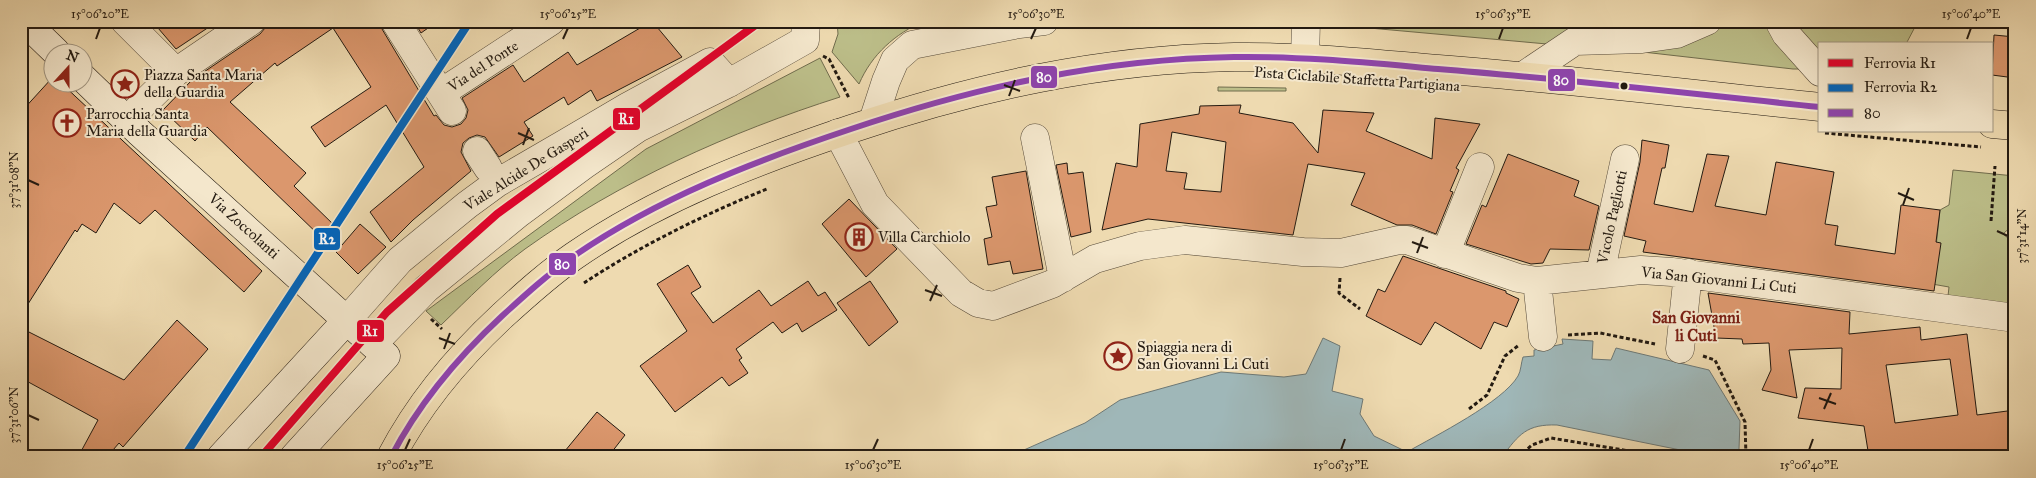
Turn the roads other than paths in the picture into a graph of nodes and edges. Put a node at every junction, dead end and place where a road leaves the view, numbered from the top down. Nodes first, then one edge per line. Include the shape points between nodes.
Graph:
1 (24, 21) edge
2 (125, 21) edge
3 (251, 21) edge
4 (395, 21) edge
5 (551, 21) edge
6 (806, 21) edge
7 (1044, 21) edge
8 (1306, 21) edge
9 (1707, 21) edge
10 (1779, 21) edge
11 (46, 42) edge
12 (1305, 59) junction
13 (181, 68) junction
14 (1818, 70) edge
15 (1523, 76) junction
16 (729, 84) junction
17 (92, 87) edge
18 (1818, 120) edge
19 (873, 121) junction
20 (2015, 126) edge
21 (134, 127) junction
22 (838, 133) junction
23 (1988, 136) edge
24 (1035, 138) dead end
25 (1625, 159) dead end
26 (1480, 167) dead end
27 (1445, 254) junction
28 (1688, 273) junction
29 (1600, 274) junction
30 (1063, 278) junction
31 (1536, 281) junction
32 (2015, 318) edge
33 (347, 320) junction
34 (1543, 337) road end
35 (1680, 349) road end
36 (380, 350) junction
37 (221, 457) edge
38 (294, 457) edge
39 (391, 457) edge

1 - 11 street
2 - 13 street
3 - 13 street
4 - 5 street, Via del Ponte via 446,102
6 - 16 street, Viale Alcide De Gasperi via 805,40
7 - 19 street via 912,45 896,60
8 - 12 street
9 - 15 street via 1677,34 1642,39 1575,41
10 - 14 street via 1786,34
12 - 15 main road
12 - 19 main road via 1166,60 1085,69 998,86
13 - 21 street
15 - 18 main road
16 - 33 street, Viale Alcide De Gasperi via 710,62 497,183 400,260
16 - 36 street, Viale Alcide De Gasperi via 638,128 519,214 426,289
17 - 21 street, Via Zoccolanti
19 - 22 main road
20 - 23 main road
21 - 33 street, Via Zoccolanti
22 - 30 street, Via San Giovanni Li Cuti via 875,204 961,293 978,303 993,306
22 - 39 main road via 707,183 630,222 574,256 525,294 451,368
24 - 30 street
25 - 29 street, Vicolo Pagliotti
26 - 27 street
27 - 30 street, Via San Giovanni Li Cuti via 1407,240 1341,253 1185,240 1140,246 1104,257
27 - 31 street, Via San Giovanni Li Cuti
28 - 29 street, Via San Giovanni Li Cuti via 1641,270
28 - 32 street, Via San Giovanni Li Cuti
28 - 35 street
29 - 31 street, Via San Giovanni Li Cuti
31 - 34 street
33 - 36 street, Via Zoccolanti
33 - 37 street, Viale Alcide De Gasperi
36 - 38 street, Viale Alcide De Gasperi

